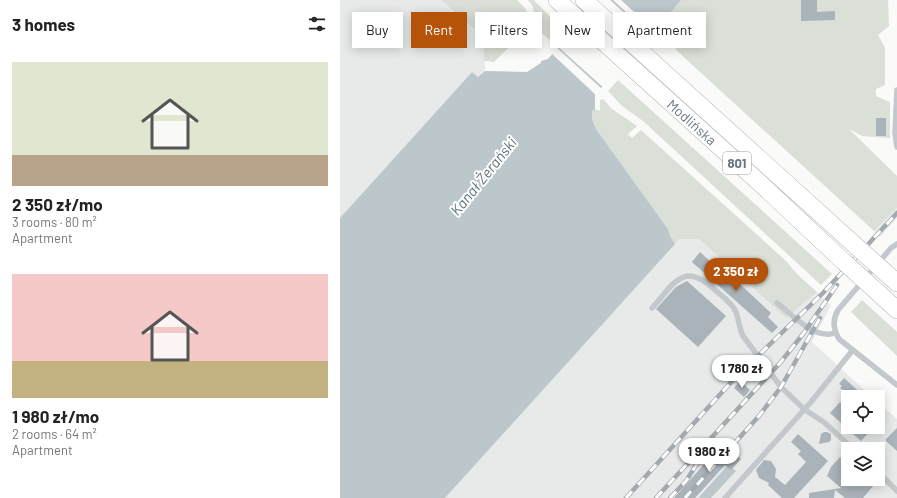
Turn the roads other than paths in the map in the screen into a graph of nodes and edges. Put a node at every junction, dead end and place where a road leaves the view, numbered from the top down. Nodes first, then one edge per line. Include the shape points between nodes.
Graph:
1 (557, 0) edge
2 (585, 1) edge
3 (897, 90) edge
4 (897, 147) edge
5 (897, 244) edge
6 (892, 278) edge
7 (778, 303) dead end
8 (652, 308) dead end
9 (897, 310) edge
10 (835, 333) junction
11 (852, 351) junction
12 (897, 385) edge
13 (804, 409) junction
14 (845, 442) edge
15 (885, 479) edge
16 (897, 490) edge
17 (724, 498) edge

1 - 9 main road, Modlińska / 801, bridge
2 - 6 main road, Modlińska / 801, bridge
3 - 4 lane
5 - 10 lane via 838,310 833,320
7 - 10 lane via 813,330 825,335
8 - 13 lane via 680,278 692,275 705,281 732,306 743,336 781,386
10 - 11 lane
11 - 12 lane
11 - 13 lane
13 - 14 lane via 825,423
13 - 17 lane
15 - 16 lane

